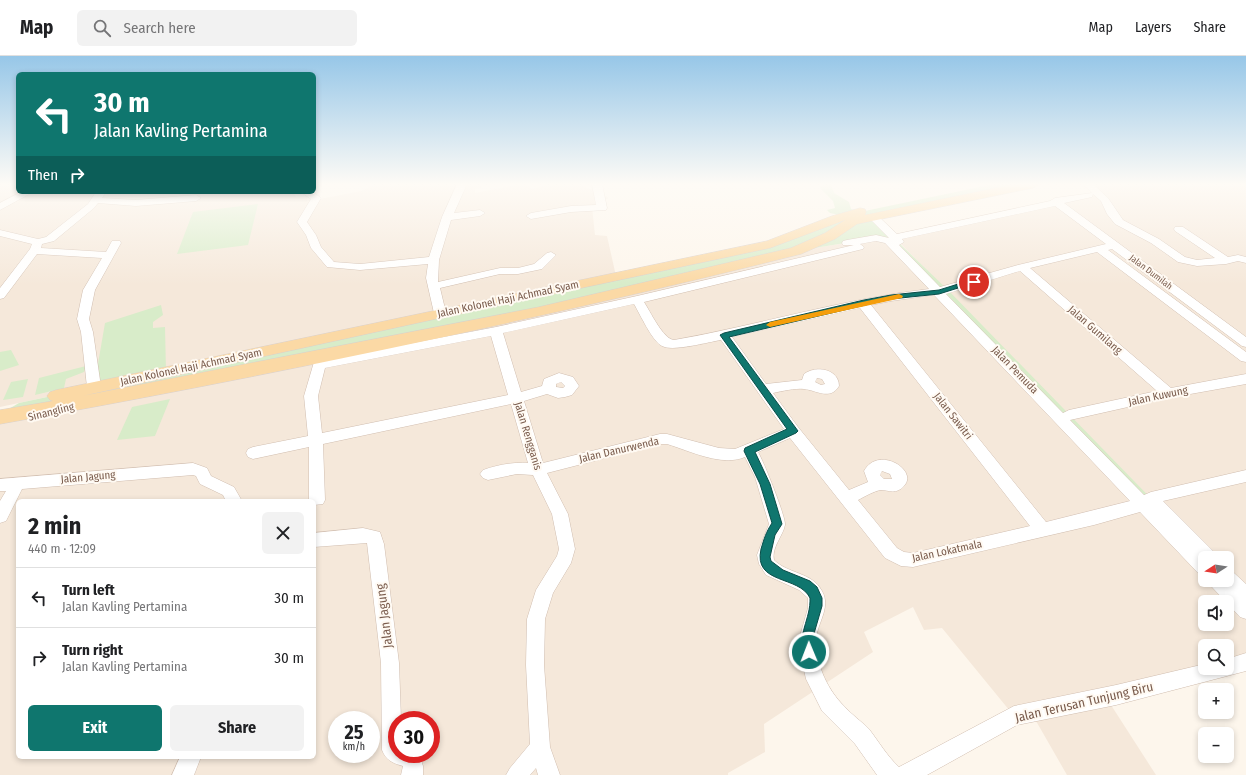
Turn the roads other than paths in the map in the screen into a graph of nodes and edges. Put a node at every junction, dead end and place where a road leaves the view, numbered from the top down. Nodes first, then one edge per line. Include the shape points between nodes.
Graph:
1 (447, 217) edge
2 (873, 217) edge
3 (77, 218) edge
4 (305, 218) edge
5 (835, 218) edge
6 (871, 218) edge
7 (983, 218) edge
8 (1078, 218) edge
9 (1115, 218) edge
10 (1179, 229) dead end
11 (0, 233) edge
12 (895, 238) junction
13 (116, 243) dead end
14 (1115, 245) junction
15 (36, 246) junction
16 (859, 247) dead end
17 (1098, 248) junction
18 (796, 251) junction
19 (109, 255) junction
20 (551, 255) dead end
21 (434, 260) junction
22 (1246, 260) edge
23 (1226, 261) junction
24 (1022, 267) junction
25 (434, 286) junction
26 (944, 291) junction
27 (0, 296) edge
28 (637, 300) junction
29 (864, 303) junction
30 (440, 313) junction
31 (404, 321) junction
32 (384, 325) junction
33 (496, 331) junction
34 (724, 335) junction
35 (404, 339) junction
36 (1246, 342) edge
37 (383, 343) junction
38 (1246, 358) edge
39 (1246, 379) edge
40 (808, 384) dead end
41 (549, 389) dead end
42 (763, 389) junction
43 (98, 393) junction
44 (1168, 393) junction
45 (516, 398) junction
46 (19, 403) junction
47 (0, 407) edge
48 (0, 414) edge
49 (1069, 415) junction
50 (0, 417) edge
51 (0, 424) edge
52 (793, 431) junction
53 (316, 440) junction
54 (749, 451) junction
55 (253, 453) dead end
56 (538, 470) junction
57 (488, 474) dead end
58 (1246, 476) edge
59 (18, 483) junction
60 (880, 484) dead end
61 (0, 485) edge
62 (846, 498) junction
63 (233, 499) edge
64 (317, 500) dead end
65 (1147, 501) junction
66 (0, 516) edge
67 (1042, 530) junction
68 (316, 540) edge
69 (1201, 551) edge
70 (1198, 561) edge
71 (1234, 583) edge
72 (1223, 587) edge
73 (1246, 596) edge
74 (1246, 611) edge
75 (1246, 662) edge
76 (1234, 666) edge
77 (1198, 675) edge
78 (391, 711) edge
79 (540, 747) junction
80 (190, 759) edge
81 (412, 763) edge
82 (183, 775) edge
83 (412, 775) edge
84 (517, 775) edge
85 (549, 775) edge
86 (892, 775) edge
87 (906, 775) edge

1 - 21 street
2 - 12 street, Jalan Pemuda
3 - 15 street via 50,239
4 - 21 street via 302,222 316,248 331,265 360,267
5 - 30 main road, Jalan Kolonel Haji Achmad Syam via 803,233 770,244
6 - 18 main road, Jalan Kolonel Haji Achmad Syam via 853,222 830,236
7 - 12 street
8 - 14 street, Jalan Dumilah
9 - 23 street via 1182,260 1197,263
10 - 23 street
11 - 15 street
12 - 26 street, Jalan Pemuda
13 - 19 street
14 - 17 street
14 - 36 street, Jalan Dumilah
15 - 19 street
15 - 27 street
16 - 28 street
17 - 24 street
17 - 38 street, Jalan Dumilah
18 - 26 street, Jalan Pemuda via 883,239
18 - 35 main road, Jalan Kolonel Haji Achmad Syam via 539,312
19 - 43 street via 89,290 83,318
20 - 25 street via 538,266
21 - 25 street
22 - 23 street via 1238,258
24 - 26 street
24 - 44 street, Jalan Gumilang
25 - 30 street
26 - 29 street
26 - 49 street, Jalan Pemuda
26 - 65 street, Jalan Pemuda
28 - 33 street
28 - 34 street via 666,343 674,344
29 - 34 street
29 - 67 street, Jalan Sawitri
30 - 31 main road, Jalan Kolonel Haji Achmad Syam
31 - 32 main road, Jalan Kolonel Haji Achmad Syam
31 - 35 main road
32 - 37 main road via 386,331
32 - 43 main road, Jalan Kolonel Haji Achmad Syam
33 - 45 street, Jalan Rengganis
33 - 53 street via 318,367 311,396
34 - 42 street, Jalan Lokatmala
35 - 37 main road, Jalan Kolonel Haji Achmad Syam
37 - 43 main road, Jalan Kolonel Haji Achmad Syam
39 - 44 street, Jalan Kuwung
40 - 42 street
41 - 45 street
42 - 52 street, Jalan Lokatmala
43 - 46 main road, Jalan Kolonel Haji Achmad Syam
43 - 50 main road
43 - 51 street, Sinangling
44 - 49 street, Jalan Kuwung
45 - 53 street
45 - 56 street, Jalan Rengganis
46 - 47 main road, Jalan Kolonel Haji Achmad Syam
46 - 48 main road
49 - 65 street, Jalan Pemuda
52 - 54 street, Jalan Danurwenda
52 - 62 street, Jalan Lokatmala
53 - 55 street
53 - 64 street
54 - 56 street, Jalan Danurwenda via 736,455 719,454 660,439
54 - 86 street via 765,484 777,524 770,534 766,563 779,573 806,585 816,598 807,637 815,677 833,709 862,736 884,769
56 - 57 street, Jalan Danurwenda via 517,468
56 - 79 street, Jalan Rengganis via 560,514 567,549 562,565 545,590 536,619 535,665
58 - 65 street, Jalan Lokatmala
59 - 61 street, Jalan Jagung
59 - 63 street, Jalan Jagung via 193,469 202,472 205,480 229,491
59 - 66 street
60 - 62 street
62 - 67 street, Jalan Lokatmala via 891,553 900,558 913,560
65 - 67 street, Jalan Lokatmala
65 - 69 street, Jalan Pemuda
65 - 70 street, Jalan Pemuda
68 - 78 street, Jalan Jagung via 363,535 374,537 390,662
71 - 73 street
72 - 74 street
75 - 76 street, Jalan Terusan Tunjung Biru
77 - 87 street, Jalan Terusan Tunjung Biru via 1014,716
79 - 84 street
79 - 85 street, Jalan Rengganis
80 - 82 street
81 - 83 street, Jalan Jagung

